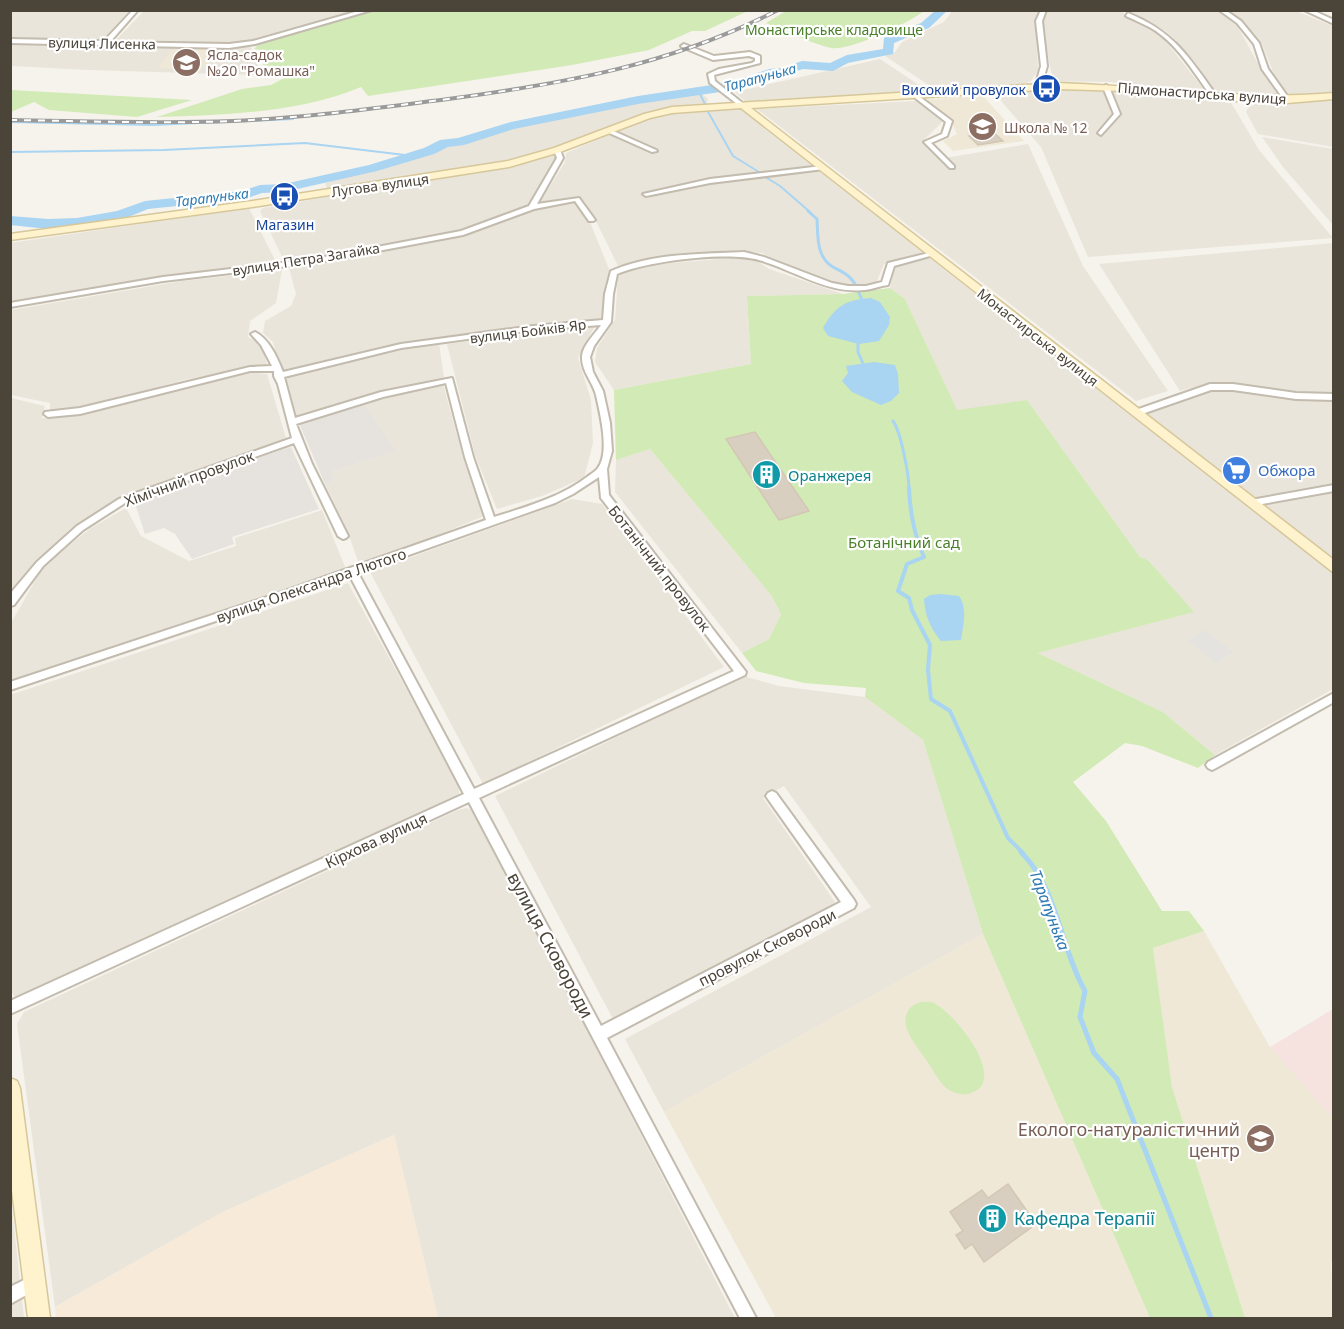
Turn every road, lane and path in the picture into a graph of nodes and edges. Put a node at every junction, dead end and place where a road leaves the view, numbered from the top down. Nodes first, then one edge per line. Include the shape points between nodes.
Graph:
1 (136, 10) edge
2 (370, 10) edge
3 (1044, 10) edge
4 (1221, 10) edge
5 (1306, 10) edge
6 (1128, 15) dead end
7 (1334, 22) edge
8 (10, 41) edge
9 (106, 43) junction
10 (684, 46) dead end
11 (1038, 87) junction
12 (1106, 87) junction
13 (1213, 95) junction
14 (916, 96) junction
15 (1334, 96) edge
16 (1287, 100) junction
17 (743, 106) junction
18 (609, 130) junction
19 (1101, 133) dead end
20 (557, 150) junction
21 (654, 151) dead end
22 (952, 166) dead end
23 (822, 168) junction
24 (646, 194) dead end
25 (532, 207) junction
26 (591, 220) dead end
27 (10, 237) edge
28 (933, 254) junction
29 (10, 305) edge
30 (607, 322) junction
31 (255, 334) dead end
32 (277, 372) junction
33 (1334, 397) edge
34 (1136, 413) junction
35 (48, 414) dead end
36 (292, 422) junction
37 (297, 439) junction
38 (603, 469) junction
39 (1334, 488) edge
40 (1251, 503) junction
41 (491, 520) junction
42 (343, 536) dead end
43 (1334, 568) edge
44 (353, 572) junction
45 (10, 602) edge
46 (741, 672) joint
47 (10, 686) edge
48 (1334, 697) edge
49 (1212, 765) dead end
50 (471, 796) junction
51 (772, 796) dead end
52 (10, 1008) edge
53 (598, 1035) junction
54 (10, 1088) edge
55 (34, 1283) junction
56 (10, 1296) edge
57 (39, 1318) edge
58 (748, 1318) edge

1 - 9 street
2 - 9 street, вулиця Лисенка via 242,45
3 - 11 street via 1039,21 1044,66
4 - 16 street via 1239,22 1257,44 1265,69
5 - 7 street
6 - 13 street via 1171,41
8 - 9 street, вулиця Лисенка
10 - 17 street via 713,58 750,54 760,60 711,74 714,83
11 - 12 street, Підмонастирська вулиця
11 - 14 street, Підмонастирська вулиця
12 - 13 street, Підмонастирська вулиця
12 - 19 street, Підмонастирська вулиця via 1117,114
13 - 16 street, Підмонастирська вулиця
14 - 17 street, Підмонастирська вулиця
14 - 22 street via 949,121 945,135 927,142
15 - 16 street, Підмонастирська вулиця
17 - 18 street, Лугова вулиця via 672,110
17 - 23 street, Монастирська вулиця
18 - 20 street, Лугова вулиця
18 - 21 street
20 - 25 street via 560,158
20 - 27 street, Лугова вулиця via 509,164 440,176
23 - 24 street via 710,181
23 - 28 street, Монастирська вулиця
25 - 26 street, вулиця Петра Загайка via 577,199
25 - 29 street, вулиця Петра Загайка via 463,233 314,261 163,279
28 - 30 street, вулиця Бойків Яр via 891,265 885,283 859,289 823,283 744,254 655,261 614,273
28 - 34 street, Монастирська вулиця
30 - 32 street, вулиця Бойків Яр via 400,346
30 - 38 street, Ботанічний провулок via 586,357 606,423 608,451
31 - 32 street via 265,342
32 - 35 street, вулиця Бойків Яр via 250,369 80,411
32 - 36 street
33 - 34 street via 1210,387
34 - 40 street, Монастирська вулиця
36 - 37 street
36 - 41 street via 381,395 449,380 469,458
37 - 42 street
37 - 45 street, Хімічний провулок via 122,501 80,528 40,564
38 - 41 street, вулиця Олександра Лютого via 566,495
38 - 46 street, Ботанічний провулок via 604,496
39 - 40 street
40 - 43 street, Монастирська вулиця
41 - 44 street, вулиця Олександра Лютого
44 - 47 street, вулиця Олександра Лютого
44 - 50 street, вулиця Сковороди
46 - 50 street, Кірхова вулиця
48 - 49 street
50 - 52 street, Кірхова вулиця
50 - 53 street, вулиця Сковороди
51 - 53 street, провулок Сковороди via 850,904
53 - 58 street, вулиця Сковороди
54 - 55 street
55 - 56 street
55 - 57 street

